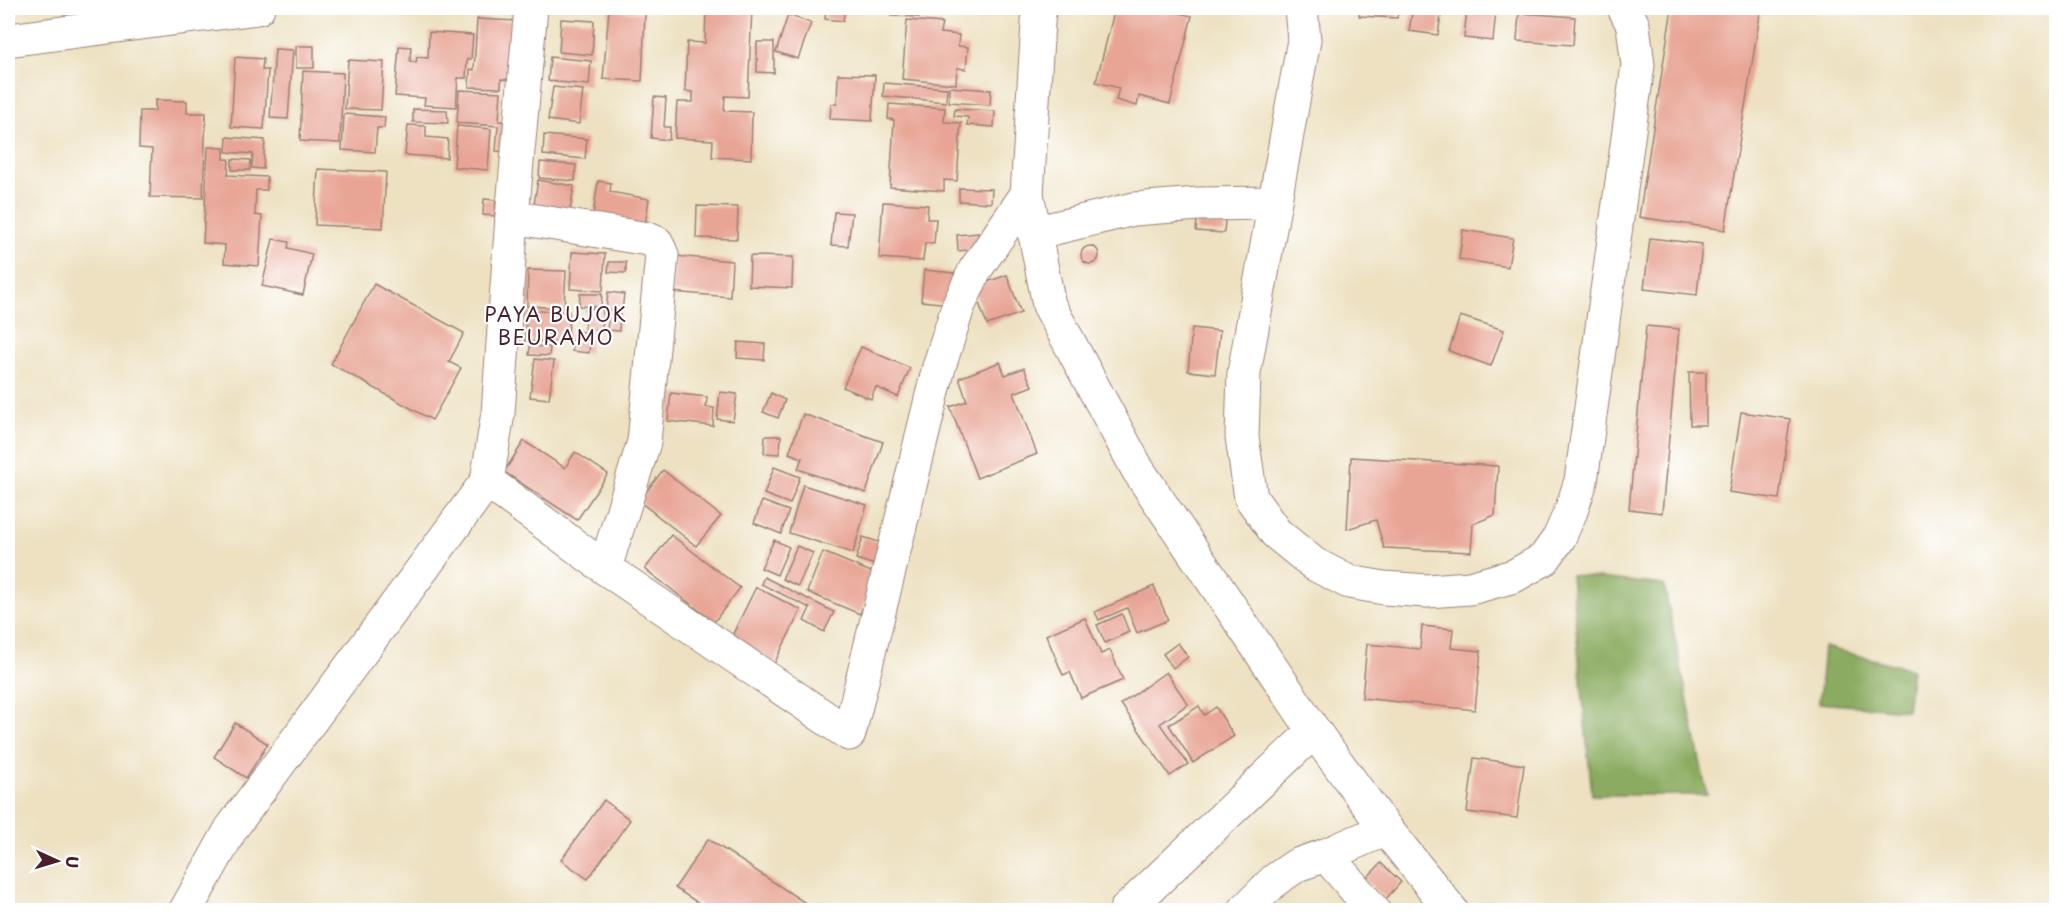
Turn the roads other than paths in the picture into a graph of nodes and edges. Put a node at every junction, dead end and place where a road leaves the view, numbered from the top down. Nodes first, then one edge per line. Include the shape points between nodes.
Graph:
1 (258, 8) edge
2 (531, 8) edge
3 (1039, 8) edge
4 (1301, 8) edge
5 (1323, 8) edge
6 (1624, 8) edge
7 (8, 40) edge
8 (1304, 40) junction
9 (1027, 194) junction
10 (1274, 203) junction
11 (512, 217) junction
12 (1034, 233) junction
13 (488, 481) junction
14 (605, 568) junction
15 (1314, 731) junction
16 (1386, 829) junction
17 (1326, 855) junction
18 (186, 910) edge
19 (1126, 910) edge
20 (1245, 910) edge
21 (1373, 910) edge
22 (1451, 910) edge

1 - 7 street
2 - 11 street
3 - 9 street
4 - 8 street
5 - 8 street
6 - 10 street via 1633,25 1638,65 1581,481 1559,538 1544,559 1514,576 1470,588 1427,591 1349,582 1314,564 1276,533 1251,498 1242,437 1244,373
8 - 10 street
9 - 12 street
9 - 14 street via 975,270 958,307 939,367 849,734
10 - 12 street via 1134,208
11 - 13 street via 498,413
11 - 14 street via 648,239 657,243 662,255 644,442
12 - 15 street via 1049,305 1138,470
13 - 14 street
13 - 18 street via 231,829
15 - 16 street
15 - 19 street
16 - 17 street
16 - 22 street
17 - 20 street via 1297,865 1275,880
17 - 21 street

